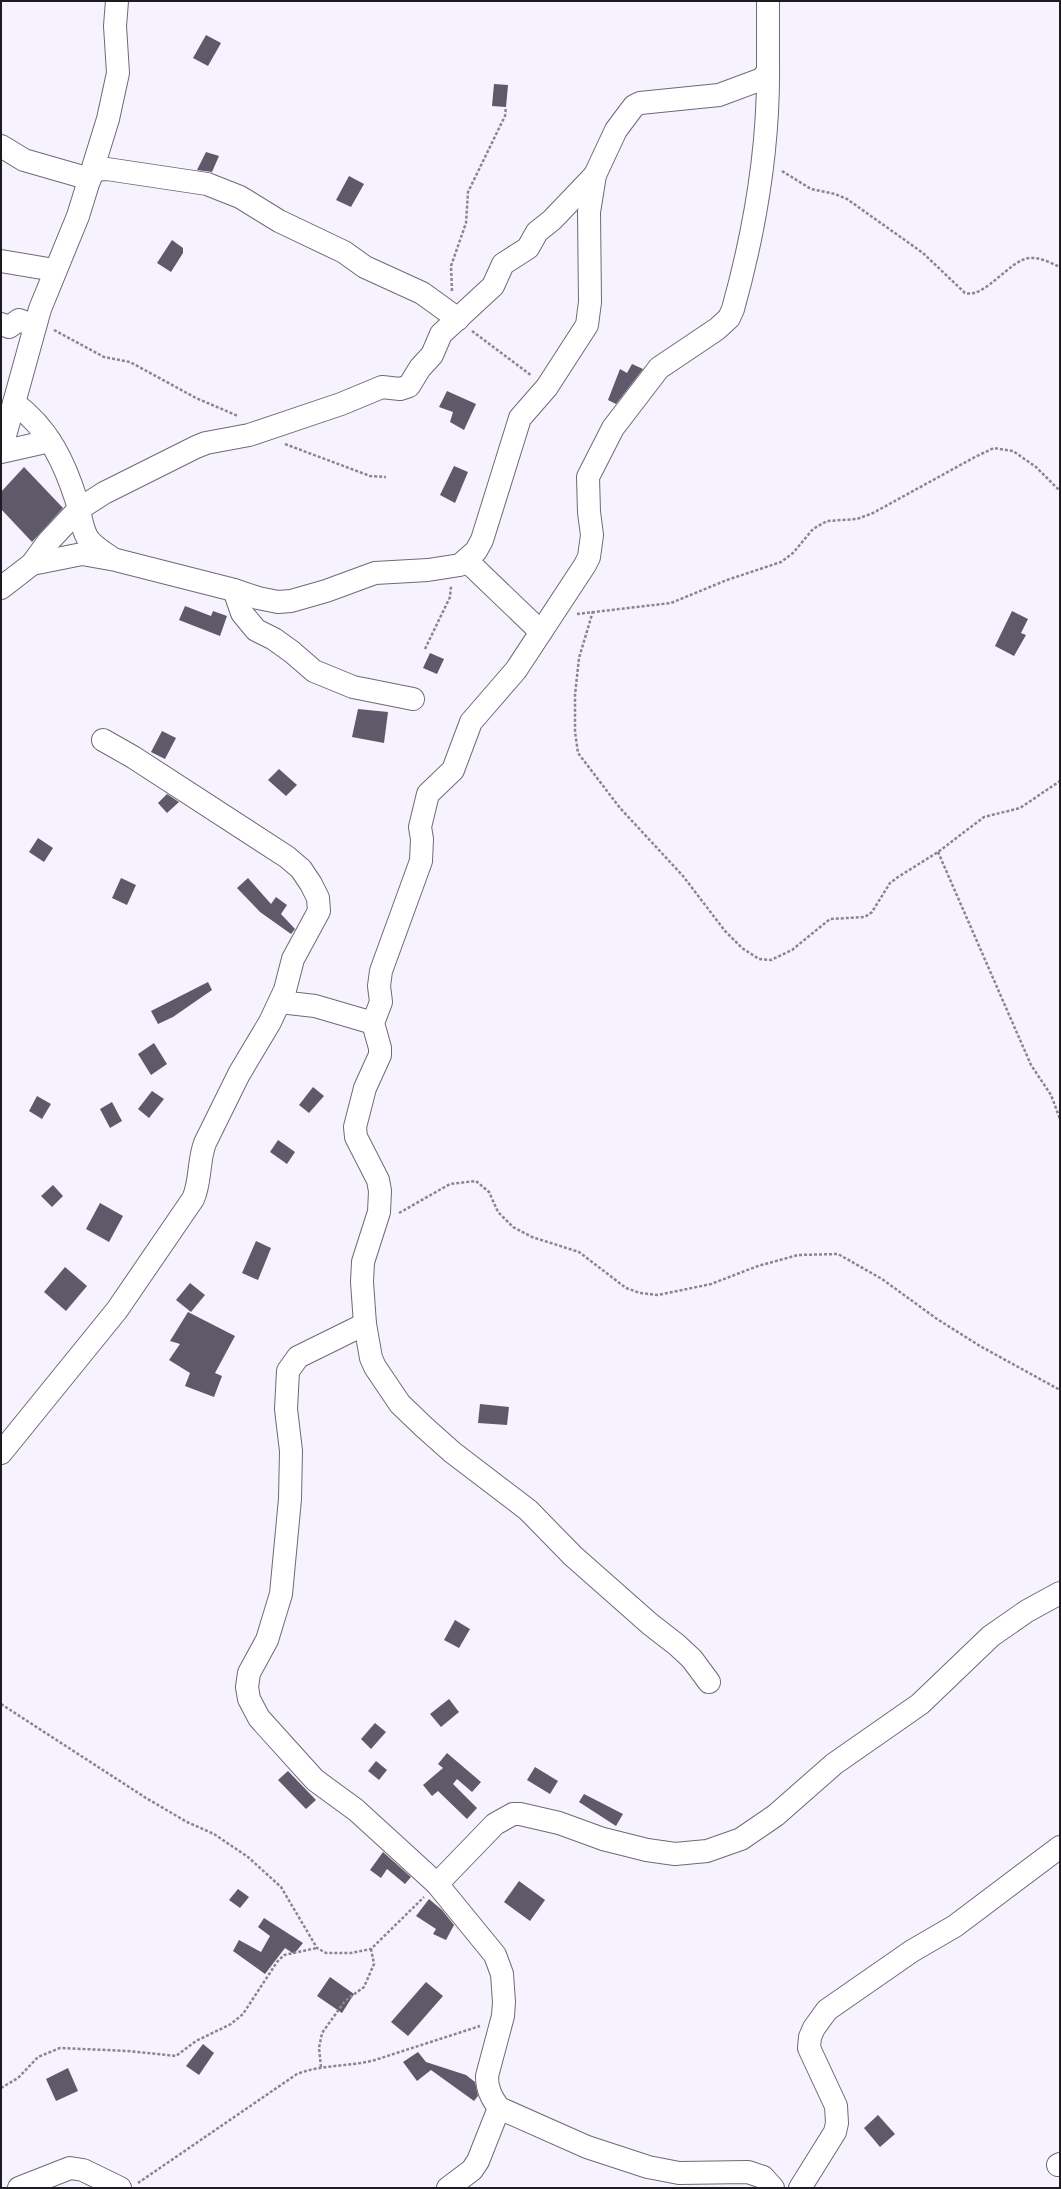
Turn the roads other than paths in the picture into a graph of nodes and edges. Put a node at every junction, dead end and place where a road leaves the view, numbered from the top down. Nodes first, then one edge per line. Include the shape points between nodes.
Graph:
1 (117, 1) edge
2 (766, 3) edge
3 (768, 66) junction
4 (1, 146) edge
5 (91, 174) junction
6 (595, 175) junction
7 (1, 261) edge
8 (54, 270) junction
9 (458, 319) junction
10 (1, 324) edge
11 (35, 326) junction
12 (14, 404) junction
13 (50, 441) junction
14 (1, 451) edge
15 (79, 509) junction
16 (116, 560) junction
17 (32, 564) junction
18 (458, 564) junction
19 (1, 588) edge
20 (234, 590) junction
21 (545, 626) junction
22 (413, 699) dead end
23 (103, 740) dead end
24 (280, 1002) junction
25 (373, 1022) junction
26 (365, 1324) junction
27 (1, 1453) edge
28 (1060, 1593) edge
29 (710, 1682) dead end
30 (1060, 1847) edge
31 (437, 1884) junction
32 (499, 2108) junction
33 (128, 2186) edge
34 (19, 2188) edge
35 (448, 2188) edge
36 (773, 2188) edge
37 (800, 2188) edge

1 - 5 street via 115,26 118,73 108,120
2 - 3 street
3 - 6 street via 762,79 719,95 636,104 616,130
3 - 21 street via 764,158 742,278 731,314 717,329 660,368 613,428 588,477 592,535 589,557
4 - 5 street via 24,160
5 - 8 street via 78,216
5 - 9 street via 107,169 206,184 240,197 279,221 344,252 365,267 422,292
6 - 9 street via 537,232 528,248 503,264 495,284
6 - 18 street via 589,212 590,314 584,331 547,387 520,418 482,540 479,547
7 - 8 street
8 - 11 street
9 - 15 street via 441,334 428,360 405,388 382,387 263,431 206,443 104,493
10 - 11 street via 9,327 19,320
11 - 12 street
12 - 13 street via 38,423
12 - 14 street
13 - 14 street
13 - 15 street via 60,456
15 - 16 street via 80,522 88,539
15 - 17 street via 48,542
16 - 17 street via 82,554
16 - 20 street
17 - 19 street
18 - 20 street via 374,573 291,601 278,602
18 - 21 street
20 - 22 street via 242,613 256,630 292,652 314,671 353,687
21 - 25 street via 516,670 471,722 453,770 428,794 420,828 421,861 381,971 381,1002
23 - 24 street via 133,756 218,813 271,844 301,869 318,898 319,911 293,959 286,990
24 - 25 street via 315,1006
24 - 27 street via 239,1074 205,1143 193,1199 116,1310
25 - 26 street via 380,1055 365,1088 355,1127 356,1137 378,1180 379,1212 364,1262 362,1282
26 - 29 street via 371,1358 400,1404 452,1452 528,1510 572,1556 692,1659
26 - 31 street via 298,1357 288,1370 286,1409 291,1451 290,1499 281,1594 267,1640 249,1673 247,1687 249,1699 259,1718 315,1780 356,1810
28 - 31 street via 991,1636 920,1704 834,1764 776,1816 742,1839 707,1851 675,1854 603,1839 559,1823 513,1814 495,1824
30 - 37 street via 955,1926 912,1951 827,2010 810,2037 809,2048 836,2106 837,2123 835,2132
31 - 32 street via 495,1955 502,1974 503,2016 487,2076 490,2096
32 - 35 street via 478,2161 472,2170
32 - 36 street via 588,2147 648,2167 679,2173 748,2172 763,2177
33 - 34 street via 70,2168

